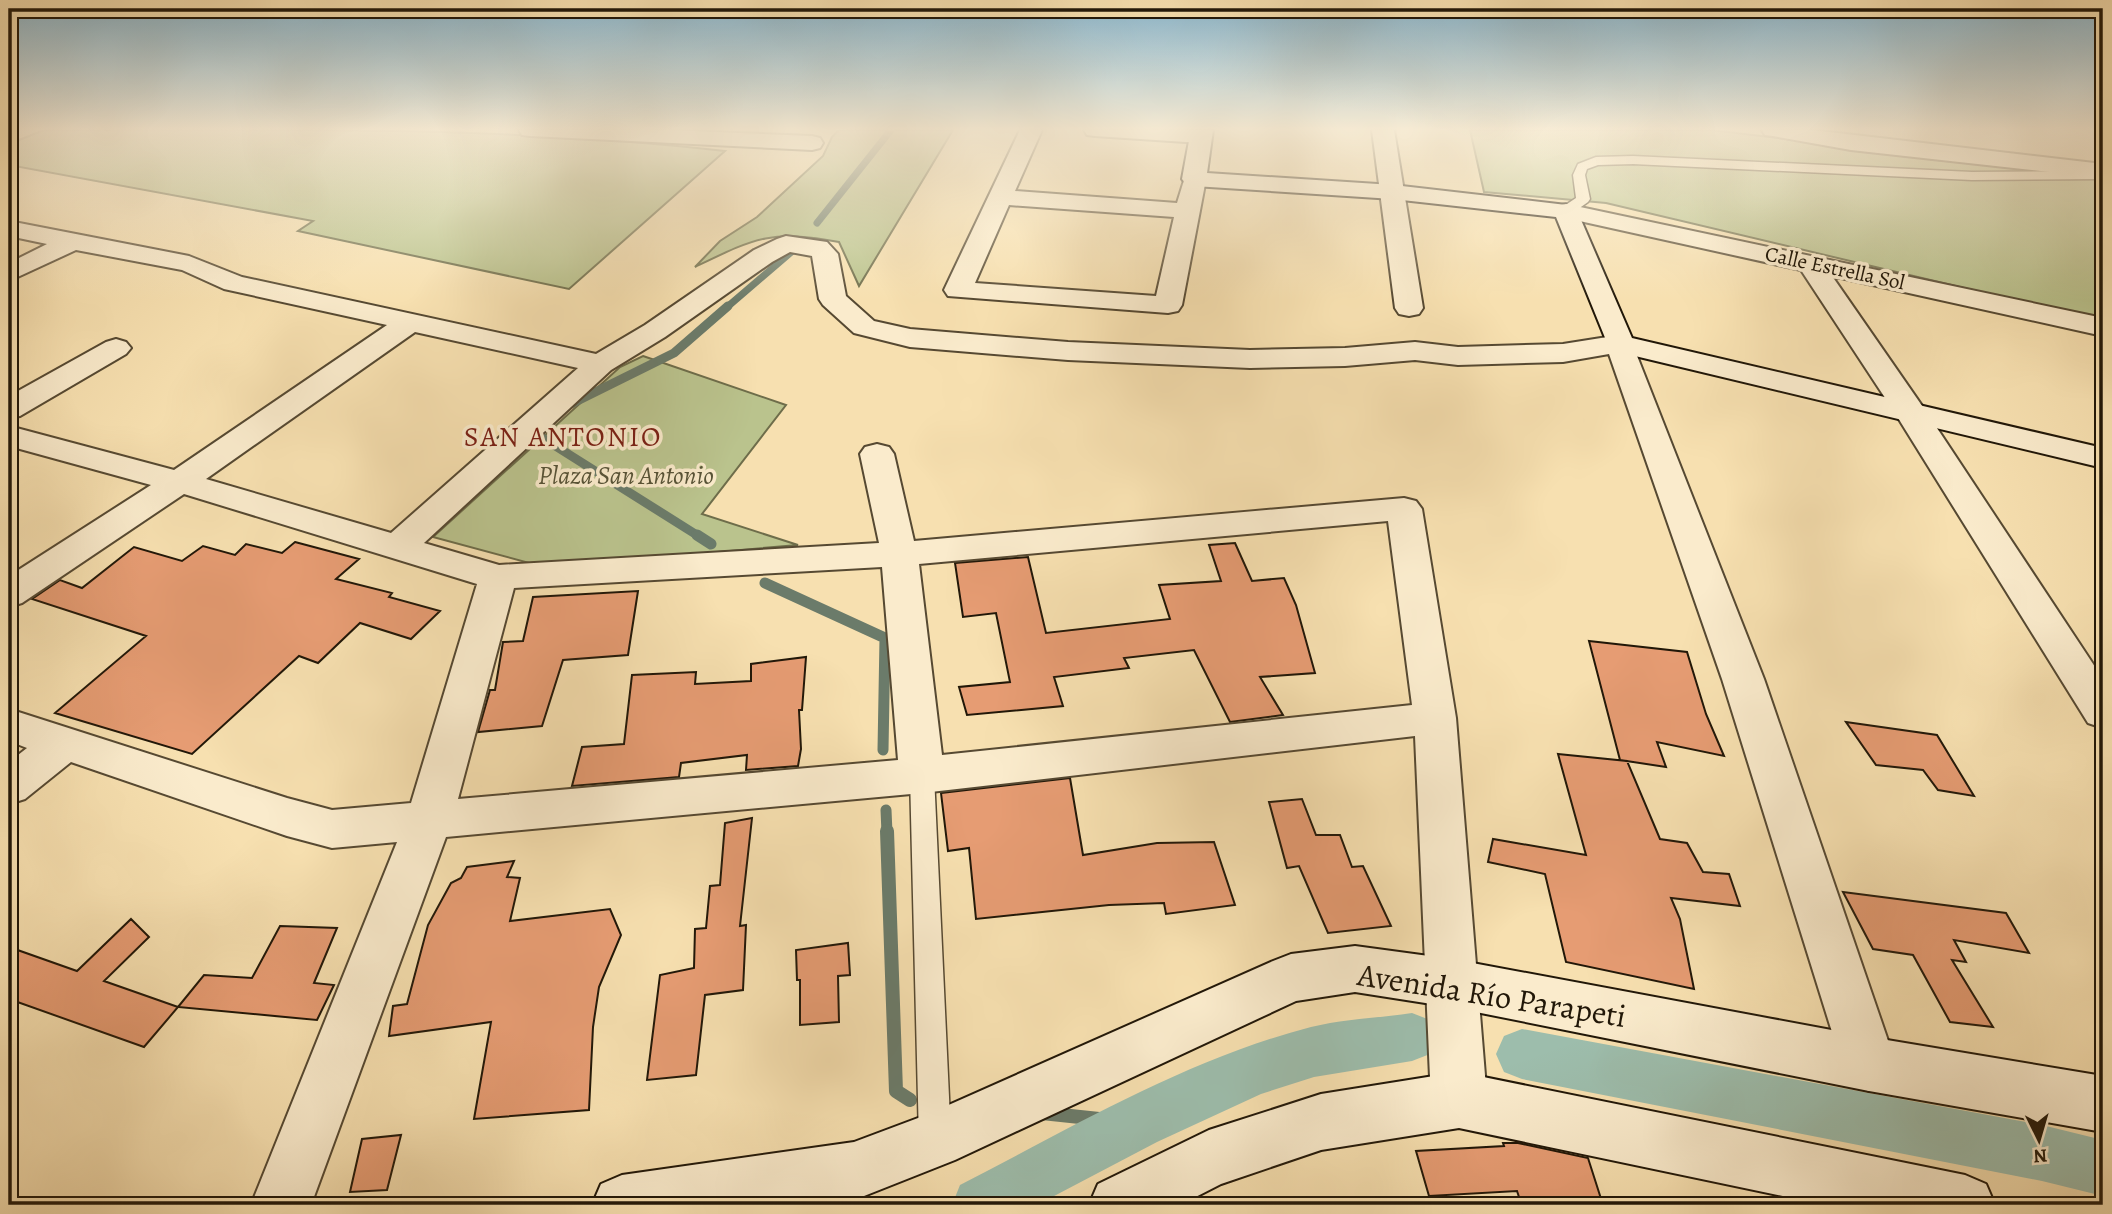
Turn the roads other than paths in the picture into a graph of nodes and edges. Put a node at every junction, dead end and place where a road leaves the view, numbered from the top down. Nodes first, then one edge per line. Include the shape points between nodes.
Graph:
1 (1006, 187) edge
2 (1192, 187) edge
3 (1311, 187) edge
4 (1392, 187) edge
5 (1581, 187) edge
6 (1393, 192) junction
7 (1001, 197) junction
8 (1187, 211) junction
9 (1566, 211) junction
10 (9, 229) edge
11 (73, 241) junction
12 (1809, 262) junction
13 (9, 273) edge
14 (1409, 308) dead end
15 (409, 323) junction
16 (2103, 327) edge
17 (1620, 344) junction
18 (117, 348) dead end
19 (600, 365) junction
20 (9, 409) edge
21 (1911, 413) junction
22 (9, 436) edge
23 (877, 454) dead end
24 (2103, 458) edge
25 (179, 482) junction
26 (397, 547) junction
27 (900, 554) junction
28 (498, 577) junction
29 (9, 594) edge
30 (2103, 712) edge
31 (1435, 718) junction
32 (9, 725) edge
33 (65, 743) junction
34 (922, 775) junction
35 (9, 786) edge
36 (429, 820) junction
37 (1451, 983) junction
38 (1869, 1064) junction
39 (1459, 1100) junction
40 (2103, 1104) edge
41 (935, 1140) junction
42 (281, 1205) edge
43 (622, 1205) edge
44 (1119, 1205) edge
45 (1965, 1205) edge

1 - 7 street
2 - 8 street
3 - 6 street, Calle Estrella Sol
4 - 6 street
5 - 9 lane via 1583,200
6 - 9 street, Calle Estrella Sol
6 - 14 street
7 - 8 street
7 - 8 street via 958,290 1168,305
9 - 12 street, Calle Estrella Sol
9 - 17 street
10 - 11 street
11 - 13 street
11 - 15 street via 189,264 234,283
12 - 16 street, Calle Estrella Sol
12 - 21 street
15 - 19 street
15 - 25 street
17 - 19 street via 1550,353 1458,356 1415,351 1250,359 910,338 864,327 833,299 825,254 818,247 786,244
17 - 21 street
17 - 38 street via 1743,679
18 - 20 street
19 - 26 street
21 - 24 street
21 - 30 street
22 - 25 street
23 - 27 street
25 - 26 street
25 - 29 street
26 - 28 street
27 - 28 street
27 - 31 street via 1404,509
27 - 34 street
28 - 36 street
31 - 34 street
31 - 37 street
32 - 33 street
33 - 35 street
33 - 36 street via 331,829
34 - 36 street
34 - 41 lane
36 - 42 street
37 - 38 street, Avenida Río Parapeti
37 - 39 street
37 - 41 street, Avenida Río Parapeti via 1355,969 1291,978
38 - 40 street, Avenida Río Parapeti
39 - 44 street via 1321,1122 1209,1159
39 - 45 street
41 - 43 street, Avenida Río Parapeti via 854,1171

